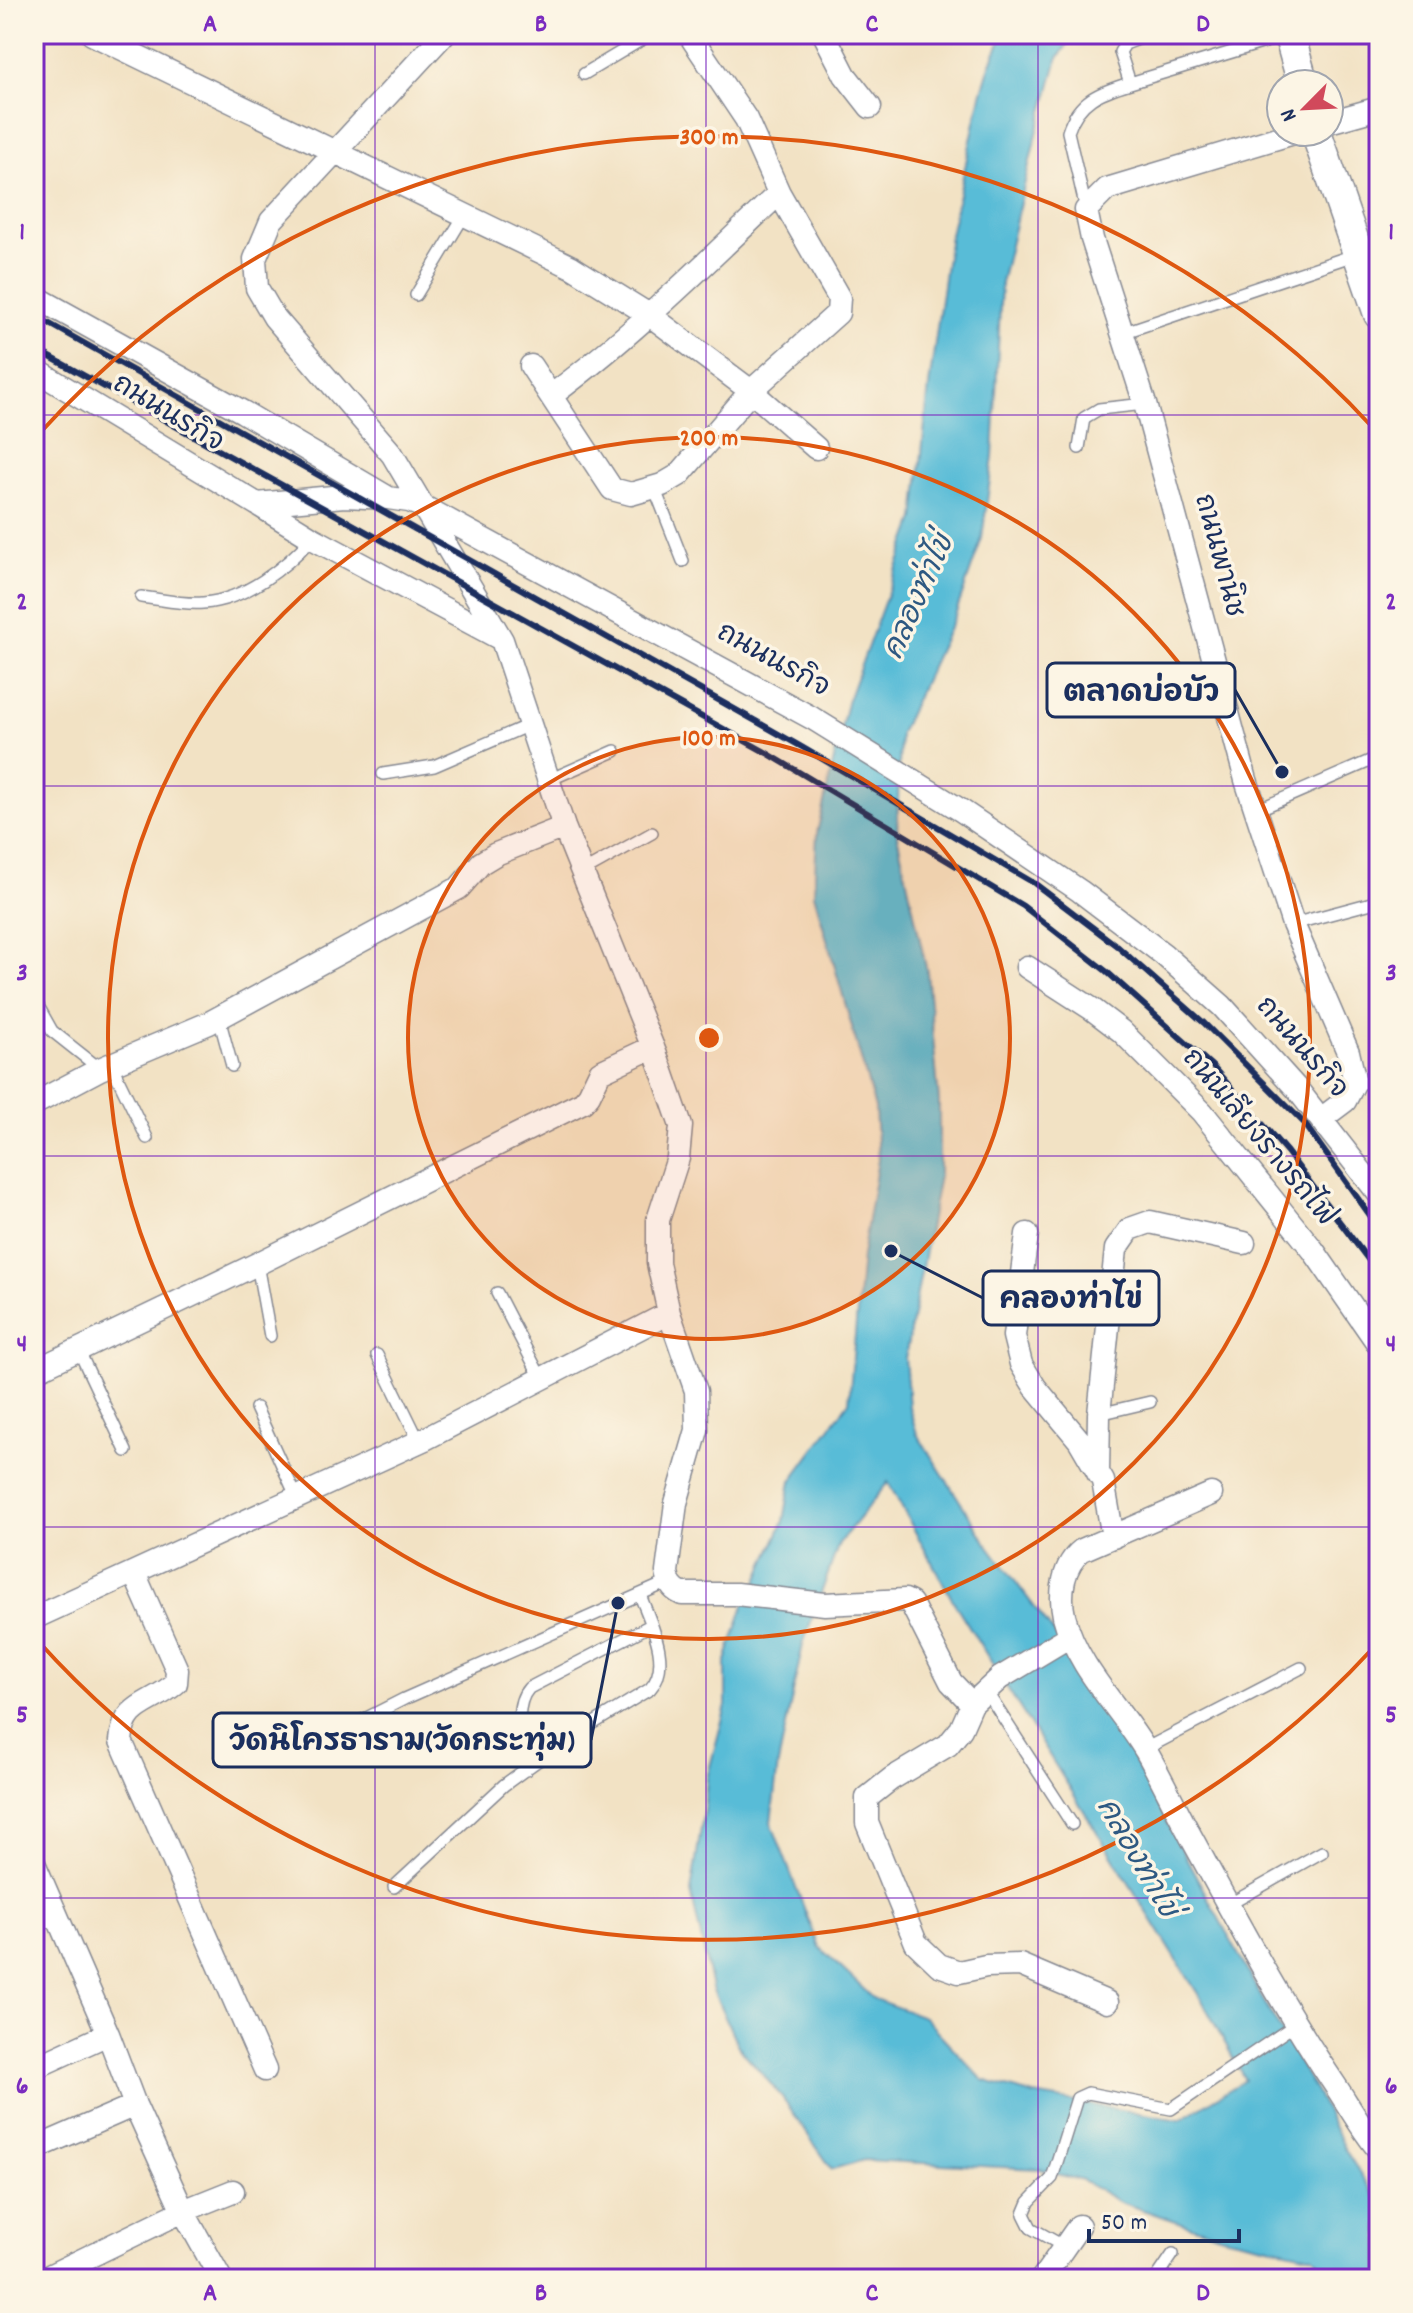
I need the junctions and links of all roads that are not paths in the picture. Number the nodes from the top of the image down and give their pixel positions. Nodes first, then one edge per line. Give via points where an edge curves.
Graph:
1 (92, 34) edge
2 (444, 34) edge
3 (651, 34) edge
4 (689, 34) edge
5 (824, 34) edge
6 (1151, 34) edge
7 (1289, 34) edge
8 (1299, 68) edge
9 (584, 74) dead end
10 (1130, 83) junction
11 (870, 107) dead end
12 (1379, 108) edge
13 (1345, 118) edge
14 (1265, 142) edge
15 (1322, 148) edge
16 (332, 152) junction
17 (779, 193) junction
18 (1086, 210) junction
19 (465, 214) junction
20 (1358, 254) junction
21 (416, 295) dead end
22 (34, 296) edge
23 (1379, 314) edge
24 (651, 316) junction
25 (1122, 333) junction
26 (531, 366) dead end
27 (36, 374) edge
28 (751, 391) junction
29 (552, 395) junction
30 (1145, 404) junction
31 (816, 448) dead end
32 (1079, 448) dead end
33 (654, 487) junction
34 (388, 498) junction
35 (257, 504) junction
36 (424, 507) junction
37 (312, 538) junction
38 (683, 561) dead end
39 (141, 597) dead end
40 (502, 640) junction
41 (529, 725) junction
42 (615, 751) dead end
43 (1379, 757) edge
44 (383, 774) dead end
45 (549, 780) junction
46 (1257, 810) junction
47 (564, 827) junction
48 (652, 833) dead end
49 (584, 871) junction
50 (1379, 901) edge
51 (1293, 924) junction
52 (1027, 967) dead end
53 (34, 999) edge
54 (219, 1018) junction
55 (653, 1047) junction
56 (232, 1066) dead end
57 (106, 1068) junction
58 (1355, 1082) junction
59 (1379, 1084) edge
60 (34, 1104) edge
61 (1321, 1119) junction
62 (147, 1138) dead end
63 (1379, 1194) edge
64 (1027, 1234) dead end
65 (1244, 1243) dead end
66 (257, 1264) junction
67 (497, 1293) dead end
68 (669, 1313) junction
69 (270, 1336) dead end
70 (1379, 1345) edge
71 (78, 1349) junction
72 (377, 1355) dead end
73 (34, 1371) edge
74 (541, 1378) junction
75 (1150, 1402) dead end
76 (256, 1408) dead end
77 (1099, 1414) junction
78 (419, 1441) junction
79 (126, 1451) dead end
80 (1098, 1473) junction
81 (1211, 1494) dead end
82 (297, 1498) junction
83 (1113, 1537) junction
84 (134, 1573) junction
85 (668, 1582) junction
86 (640, 1595) junction
87 (34, 1618) edge
88 (651, 1625) junction
89 (1070, 1636) junction
90 (1301, 1668) dead end
91 (986, 1691) junction
92 (1145, 1749) junction
93 (280, 1762) dead end
94 (526, 1770) junction
95 (1072, 1824) dead end
96 (1322, 1852) dead end
97 (34, 1863) edge
98 (394, 1887) dead end
99 (1228, 1905) junction
100 (44, 1917) edge
101 (1107, 2002) dead end
102 (1290, 2029) junction
103 (108, 2034) junction
104 (34, 2068) edge
105 (265, 2070) dead end
106 (135, 2105) junction
107 (34, 2149) edge
108 (1379, 2150) edge
109 (233, 2191) dead end
110 (183, 2211) junction
111 (1079, 2226) dead end
112 (1065, 2247) junction
113 (1173, 2254) dead end
114 (77, 2272) edge
115 (43, 2279) edge
116 (221, 2279) edge
117 (1042, 2279) edge
118 (1156, 2279) edge

1 - 16 street
2 - 16 street
3 - 9 lane
4 - 17 street via 746,119
5 - 11 street via 845,75
6 - 10 lane via 1125,44 1120,52
7 - 8 main road
7 - 10 lane
10 - 18 lane via 1095,95 1070,124
12 - 13 street
14 - 18 street via 1107,189
15 - 20 main road
16 - 19 street
16 - 36 street via 271,221 255,259 257,288 274,317 392,454
17 - 24 street
17 - 28 street via 839,298 838,313
18 - 25 street, ถนนพานิช
19 - 21 lane
19 - 24 street via 572,267
20 - 23 main road
20 - 25 lane
22 - 34 street
24 - 28 street
24 - 29 street
25 - 30 street, ถนนพานิช
26 - 29 street
27 - 35 street, ถนนนรกิจ
28 - 31 street
28 - 33 street via 679,475
29 - 33 street via 612,489 631,494
30 - 32 lane via 1099,409 1084,418
30 - 46 street, ถนนพานิช
33 - 38 lane
34 - 35 street, ถนนนรกิจ via 344,496
34 - 36 street, ถนนนรกิจ
35 - 37 street
36 - 40 street
36 - 61 street, ถนนนรกิจ via 812,718 1080,891 1222,1006
37 - 39 lane via 292,561 242,592 203,603
37 - 40 street
40 - 41 street
41 - 44 lane via 434,766
41 - 45 street
42 - 45 lane
43 - 46 lane
45 - 47 street
46 - 51 street, ถนนพานิช
47 - 49 street
47 - 54 street via 496,854 459,888
48 - 49 lane
49 - 55 street
50 - 51 lane
51 - 58 street, ถนนพานิช via 1348,1052
52 - 70 street, ถนนเลียงรางรถไฟ via 1121,1031 1202,1112 1313,1250
53 - 57 lane via 52,1031
54 - 56 lane
54 - 57 street
55 - 66 street via 600,1072 583,1102
55 - 68 street via 681,1126 678,1158 658,1220 658,1263
57 - 60 street
57 - 62 lane
58 - 59 lane
58 - 61 street via 1345,1101
61 - 63 street, ถนนนรกิจ
64 - 80 street via 1014,1336 1021,1364
65 - 77 street via 1150,1222 1130,1229 1116,1249
66 - 69 lane
66 - 71 street
67 - 74 lane
68 - 74 street
68 - 85 street via 696,1391 697,1430 676,1503
71 - 73 street
71 - 79 lane
72 - 78 lane
74 - 78 street
75 - 77 lane
76 - 82 lane
77 - 80 street
78 - 82 street
80 - 83 street
81 - 83 street
82 - 84 street
83 - 89 street via 1071,1559 1062,1591
84 - 87 street
84 - 105 street via 177,1670 176,1683 128,1714 121,1741
85 - 86 lane
85 - 91 street via 682,1594 825,1604 905,1600 951,1682
86 - 88 lane
86 - 93 lane via 404,1699
88 - 94 lane via 661,1668 657,1682
88 - 94 lane via 522,1696
89 - 91 street
89 - 92 street
90 - 92 lane
91 - 95 lane
91 - 101 street via 948,1745 867,1798 867,1823 916,1943 939,1965 959,1972 1020,1965
92 - 99 street
94 - 98 lane
96 - 99 lane
97 - 100 street
99 - 102 street
100 - 103 street
102 - 108 street
102 - 112 lane via 1181,2105 1165,2109 1088,2093 1080,2096 1052,2178 1024,2214 1031,2228
103 - 104 street
103 - 106 street
106 - 107 street
106 - 110 street
109 - 110 street
110 - 114 street
110 - 116 street
111 - 112 street
112 - 117 street
113 - 118 lane
114 - 115 street

